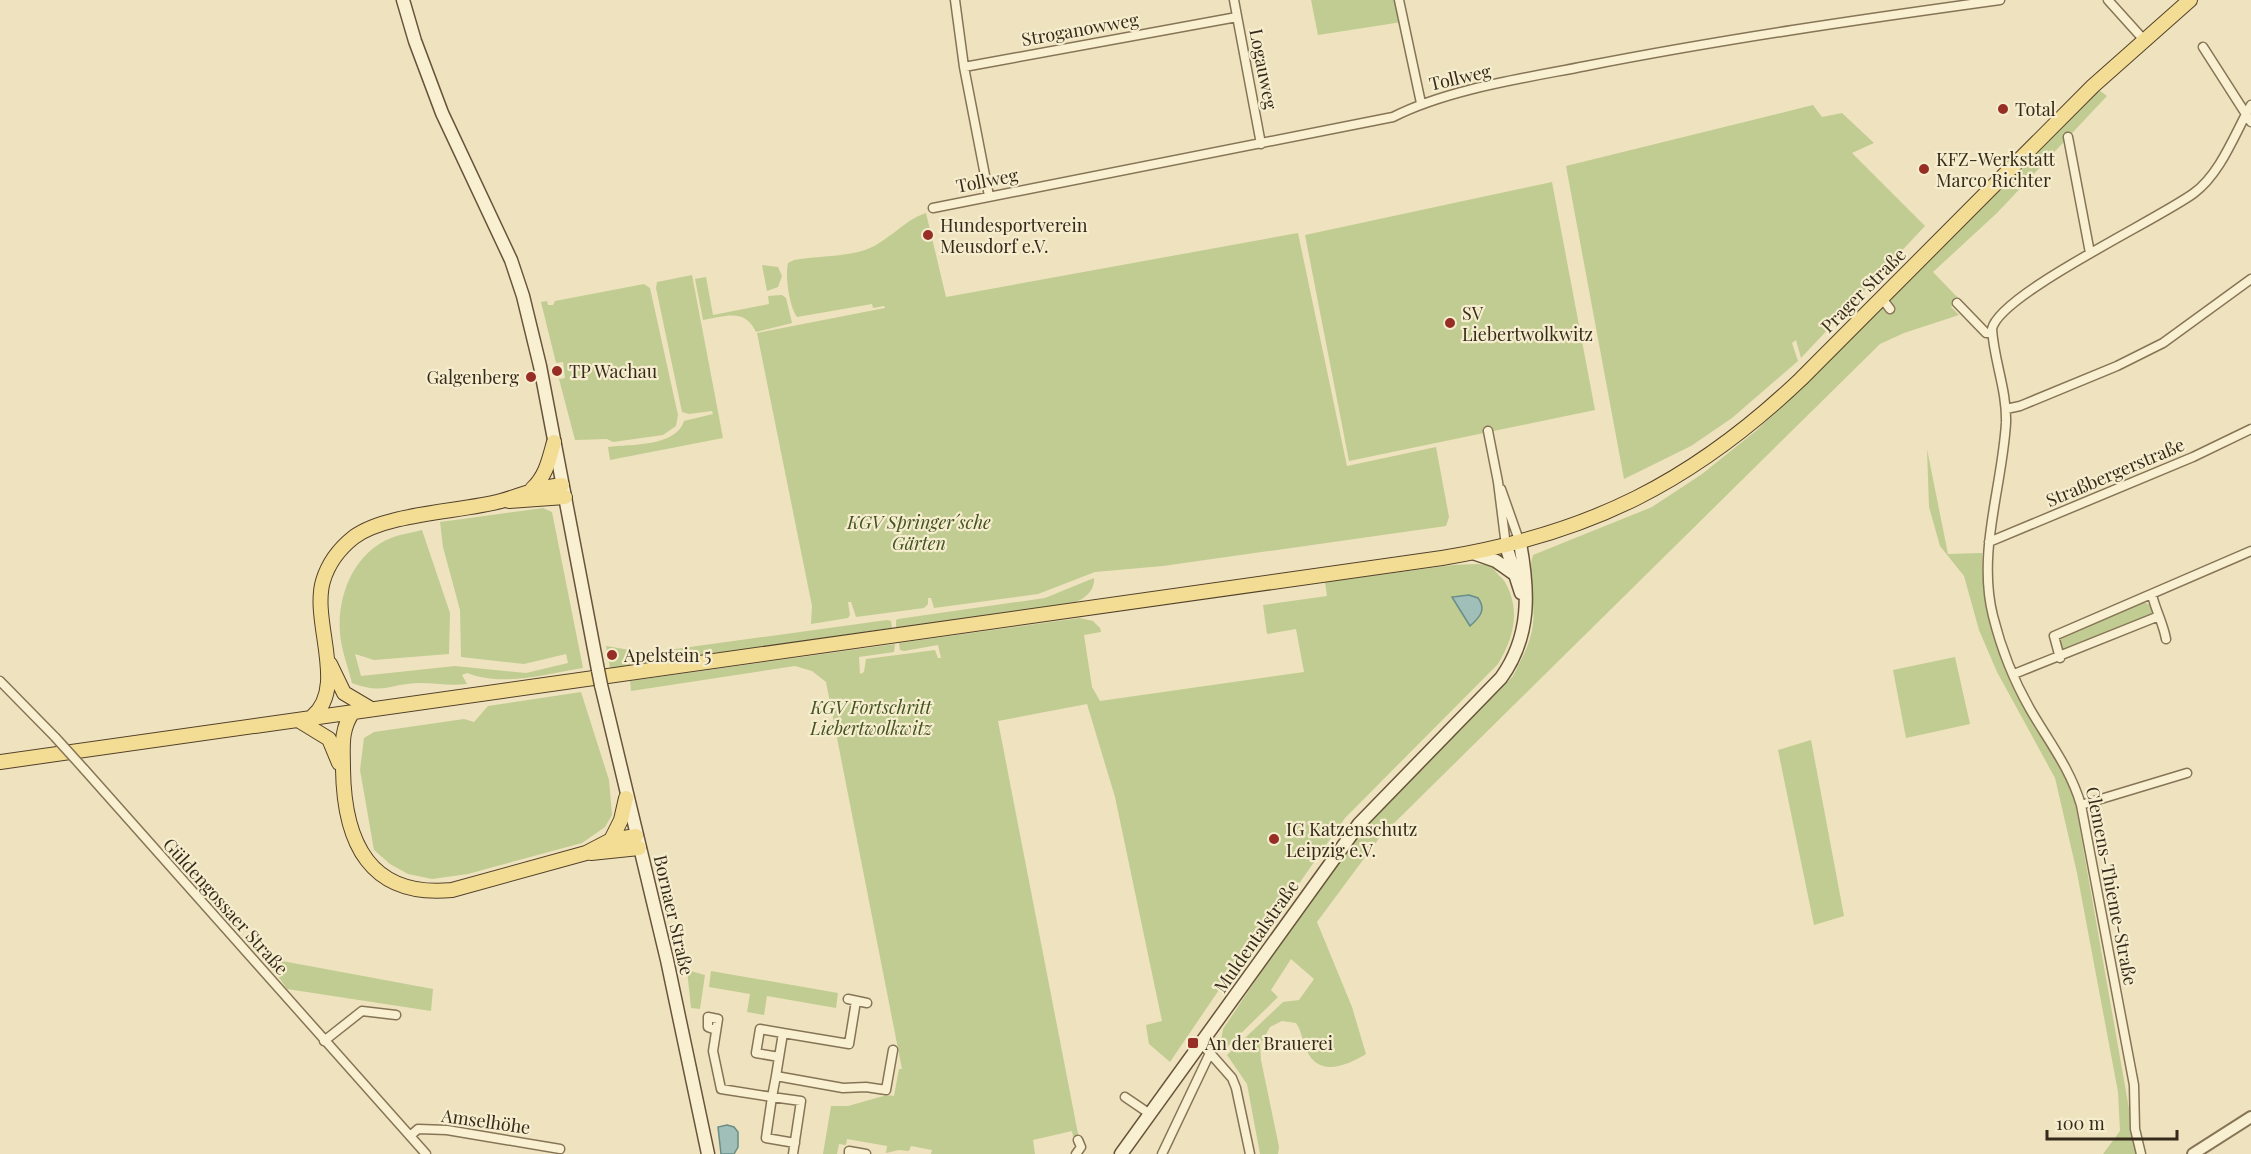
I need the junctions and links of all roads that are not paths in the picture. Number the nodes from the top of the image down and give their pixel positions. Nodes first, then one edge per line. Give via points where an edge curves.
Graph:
1 (403, 0) edge
2 (955, 0) edge
3 (1234, 0) edge
4 (1399, 0) edge
5 (2000, 0) edge
6 (2108, 0) edge
7 (2190, 0) edge
8 (1237, 17) junction
9 (2144, 40) junction
10 (2204, 47) dead end
11 (964, 67) junction
12 (1421, 103) junction
13 (2251, 105) edge
14 (2248, 118) edge
15 (2068, 137) dead end
16 (1261, 144) junction
17 (989, 196) junction
18 (933, 208) dead end
19 (2090, 253) junction
20 (2251, 279) edge
21 (1881, 297) junction
22 (1957, 303) dead end
23 (1890, 309) dead end
24 (1992, 333) junction
25 (2006, 409) junction
26 (2251, 429) edge
27 (1488, 431) dead end
28 (554, 442) junction
29 (1498, 482) junction
30 (532, 489) junction
31 (564, 491) junction
32 (501, 501) junction
33 (1989, 542) junction
34 (1513, 544) junction
35 (2251, 551) edge
36 (1473, 553) junction
37 (1514, 573) junction
38 (2152, 595) junction
39 (1525, 603) junction
40 (2159, 616) junction
41 (2166, 639) dead end
42 (327, 656) junction
43 (2060, 658) junction
44 (2014, 674) junction
45 (0, 681) edge
46 (371, 709) junction
47 (353, 712) junction
48 (312, 717) junction
49 (297, 720) junction
50 (0, 762) edge
51 (2187, 773) dead end
52 (344, 776) junction
53 (626, 798) junction
54 (2081, 805) junction
55 (611, 840) junction
56 (638, 842) junction
57 (586, 853) junction
58 (867, 1003) dead end
59 (396, 1015) dead end
60 (716, 1030) dead end
61 (783, 1033) junction
62 (324, 1041) junction
63 (1206, 1048) junction
64 (893, 1050) dead end
65 (779, 1057) junction
66 (776, 1076) junction
67 (772, 1097) junction
68 (1125, 1097) dead end
69 (1150, 1114) junction
70 (2251, 1117) edge
71 (410, 1136) junction
72 (795, 1143) junction
73 (560, 1149) dead end
74 (2197, 1152) edge
75 (426, 1154) edge
76 (708, 1154) edge
77 (793, 1154) edge
78 (849, 1154) edge
79 (866, 1154) edge
80 (1121, 1154) edge
81 (1162, 1154) edge
82 (1251, 1154) edge
83 (2141, 1154) edge

1 - 28 main road, Bornaer Straße via 442,113 511,260 540,366
2 - 11 street
3 - 8 street, Logauweg
4 - 12 street
5 - 12 street, Tollweg via 1679,47
6 - 9 street
7 - 9 main road, Prager Straße
8 - 11 street, Stroganowweg
8 - 16 street, Logauweg
9 - 21 main road, Prager Straße
10 - 14 street
11 - 17 street
12 - 16 street, Tollweg via 1394,117
13 - 14 street
14 - 19 street via 2196,192
15 - 19 street
16 - 17 street, Tollweg
17 - 18 street, Tollweg
19 - 24 street via 2017,301 1993,323
20 - 25 street via 2182,331 2143,354
21 - 23 street
21 - 34 main road, Prager Straße via 1776,402 1714,453 1643,496 1577,525
22 - 24 street via 1986,333
24 - 25 street, Clemens-Thieme-Straße
25 - 33 street, Clemens-Thieme-Straße
26 - 33 street, Straßbergerstraße
27 - 29 street, Muldentalstraße
28 - 30 main road via 547,469
28 - 31 main road, Bornaer Straße
29 - 34 street, Muldentalstraße
29 - 34 street, Muldentalstraße
30 - 31 main road
30 - 32 main road
31 - 32 main road
31 - 53 main road, Bornaer Straße, bridge
32 - 42 main road via 378,526 355,536 334,556 323,582 320,608
33 - 44 street, Clemens-Thieme-Straße via 1987,586
34 - 36 main road, Prager Straße
34 - 37 main road, Muldentalstraße
34 - 39 main road, Muldentalstraße
35 - 38 street
36 - 37 main road
36 - 46 main road, Prager Straße
37 - 39 main road, Muldentalstraße
38 - 40 street
38 - 43 street via 2054,636
39 - 63 main road, Muldentalstraße via 1522,639 1512,663 1359,824
40 - 41 street
40 - 43 street
42 - 46 main road via 344,693
42 - 48 main road via 326,698
43 - 44 street
44 - 54 street, Clemens-Thieme-Straße via 2029,709 2066,764
45 - 62 street, Güldengossaer Straße, bridge via 56,737
46 - 47 main road, Prager Straße
47 - 48 main road, Prager Straße
47 - 52 main road via 343,732
48 - 49 main road, Prager Straße
49 - 50 main road, Prager Straße
49 - 52 main road via 329,739
51 - 54 street
52 - 57 main road via 350,821 362,854 388,881 406,888 452,890
53 - 55 main road
53 - 56 main road, Bornaer Straße
54 - 83 street, Clemens-Thieme-Straße via 2134,1085 2135,1129
55 - 56 main road
55 - 57 main road
56 - 57 main road
56 - 76 main road, Bornaer Straße
58 - 61 street via 852,1000 849,1044
59 - 62 street via 362,1011
60 - 67 street via 713,1051 721,1089
61 - 65 street
61 - 65 street via 760,1029 757,1046 756,1053
62 - 71 street, Güldengossaer Straße
63 - 69 main road, Muldentalstraße
63 - 81 street
63 - 82 street via 1232,1078
64 - 66 street via 886,1090 843,1088
65 - 66 street
66 - 67 street
67 - 72 street via 766,1138
67 - 72 street via 801,1101
68 - 69 street
69 - 80 main road, Muldentalstraße
70 - 74 street
71 - 73 street, Amselhöhe via 418,1130 447,1130
71 - 75 street, Güldengossaer Straße
72 - 77 street
78 - 79 street

